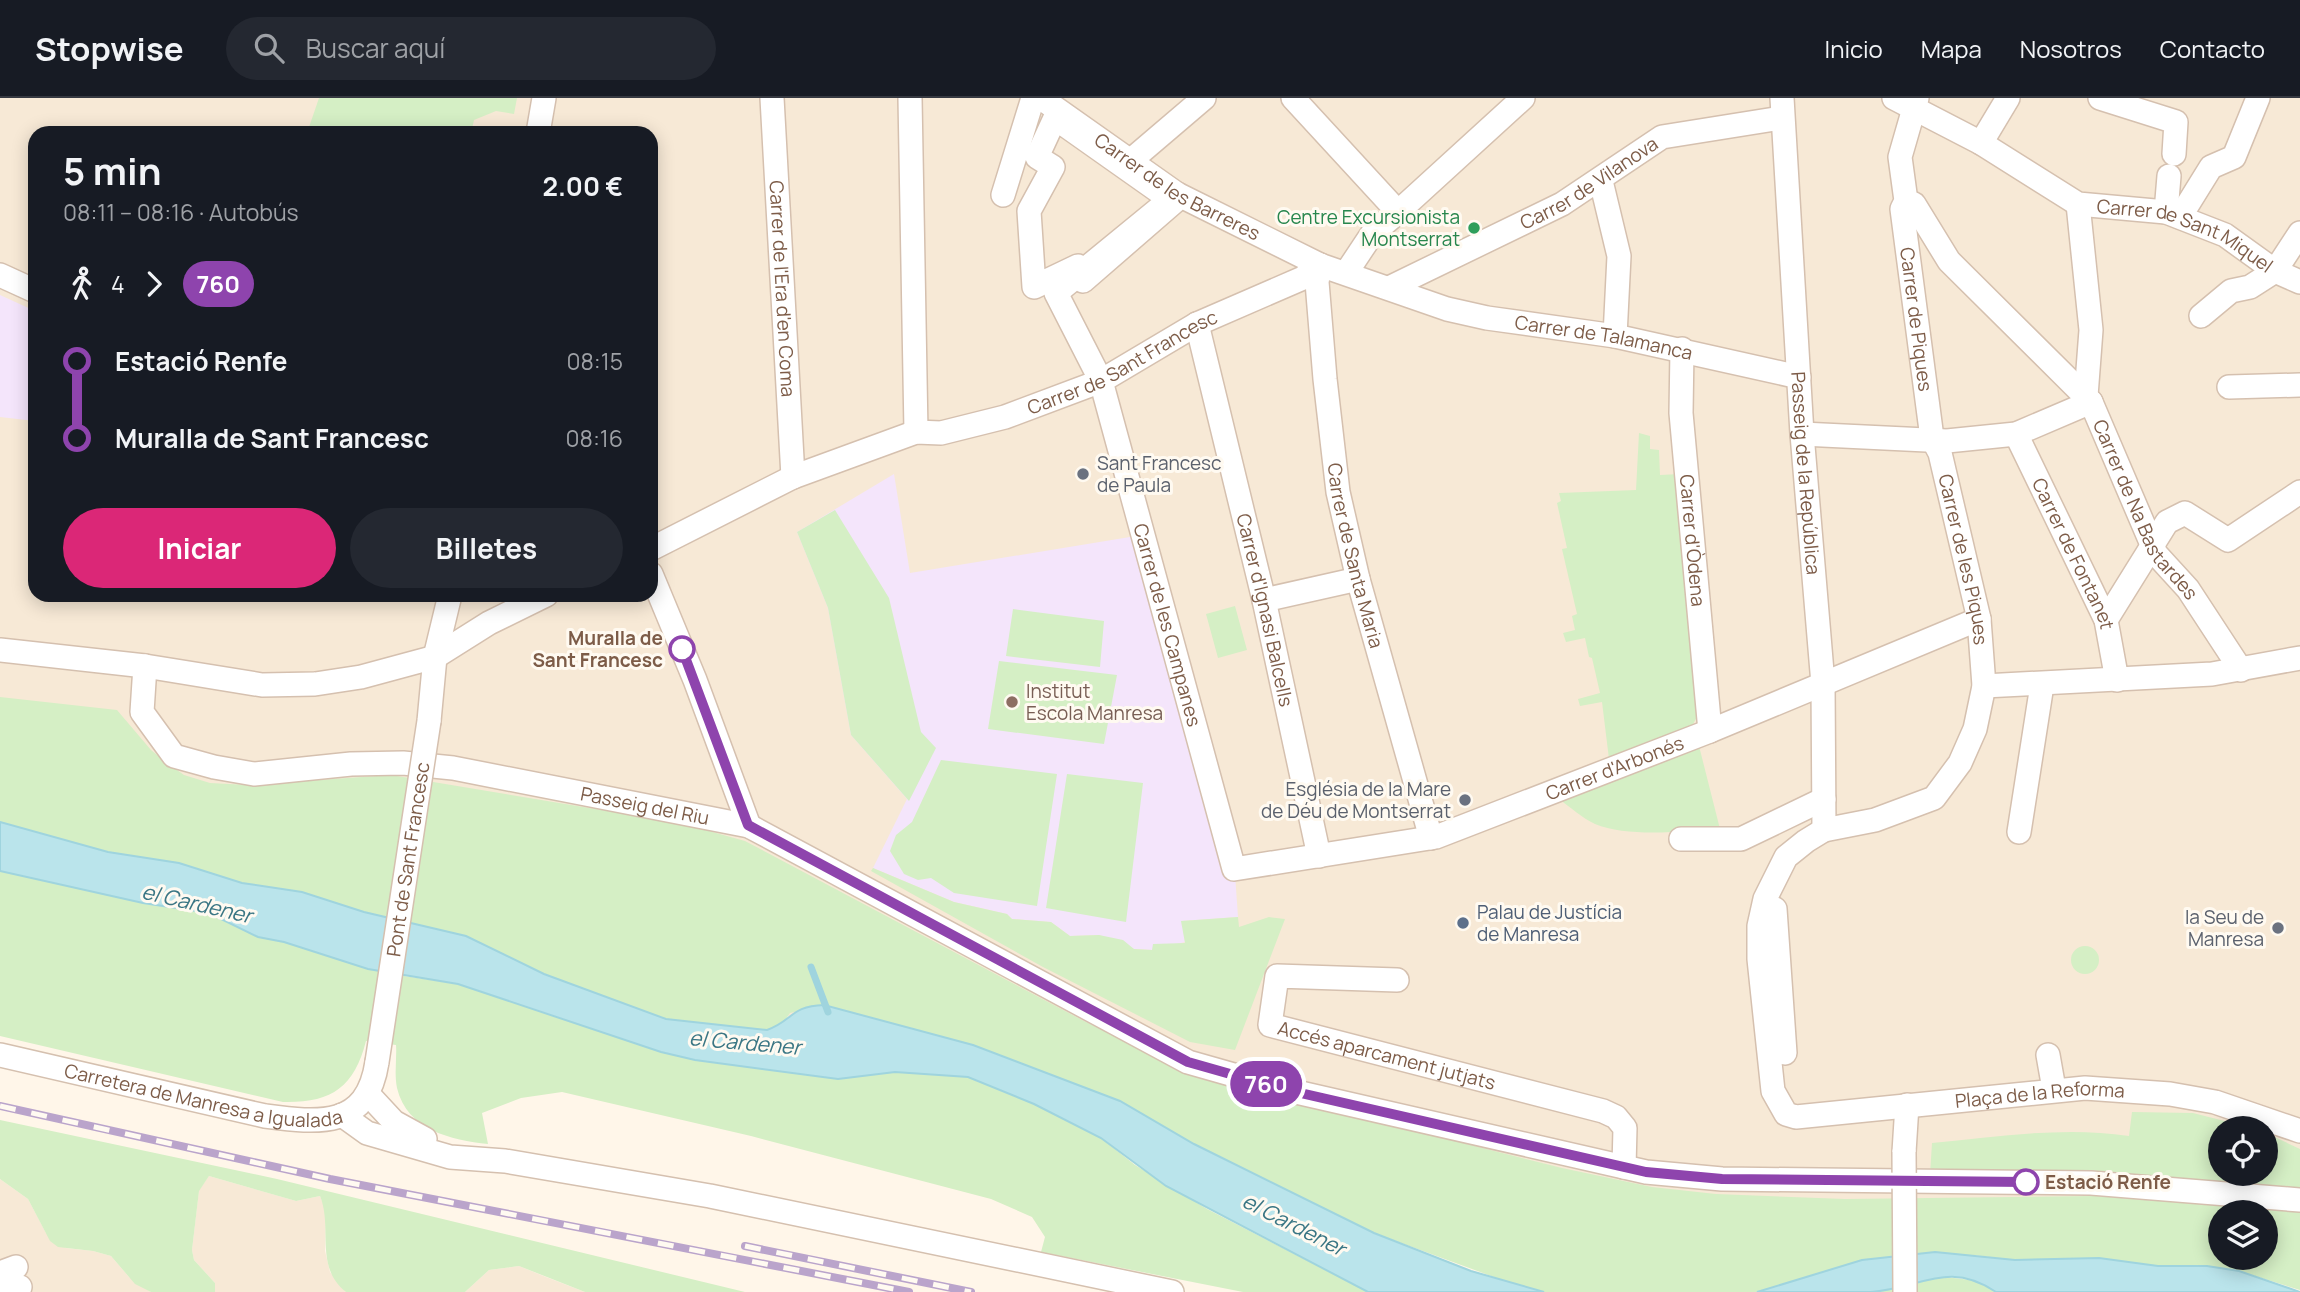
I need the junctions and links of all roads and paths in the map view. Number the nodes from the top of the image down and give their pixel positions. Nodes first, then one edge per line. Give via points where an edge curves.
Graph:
1 (544, 98) edge
2 (772, 98) edge
3 (909, 98) edge
4 (1033, 98) edge
5 (1041, 98) edge
6 (1204, 98) edge
7 (1293, 98) edge
8 (1523, 98) edge
9 (2008, 98) edge
10 (2100, 98) edge
11 (2258, 98) edge
12 (1912, 104) edge
13 (1782, 108) edge
14 (539, 126) edge
15 (1981, 143) junction
16 (1129, 162) junction
17 (1601, 181) junction
18 (1003, 195) dead end
19 (1173, 197) junction
20 (1906, 201) junction
21 (2078, 204) junction
22 (1398, 212) junction
23 (2173, 215) junction
24 (2300, 233) edge
25 (1320, 265) junction
26 (2275, 271) junction
27 (1346, 272) junction
28 (1081, 274) junction
29 (0, 275) edge
30 (2300, 282) edge
31 (1401, 287) junction
32 (28, 288) edge
33 (2201, 316) dead end
34 (1197, 324) junction
35 (1615, 336) junction
36 (1682, 349) junction
37 (1799, 377) junction
38 (1101, 381) junction
39 (2300, 385) edge
40 (2229, 387) dead end
41 (2088, 399) junction
42 (916, 432) junction
43 (1802, 434) junction
44 (2016, 434) junction
45 (1932, 438) junction
46 (793, 477) junction
47 (2300, 492) edge
48 (2151, 544) junction
49 (658, 545) edge
50 (1358, 579) junction
51 (658, 591) edge
52 (1264, 600) junction
53 (448, 602) edge
54 (532, 602) edge
55 (1979, 619) junction
56 (2105, 620) junction
57 (0, 650) edge
58 (435, 657) junction
59 (2300, 658) edge
60 (145, 666) junction
61 (2241, 670) junction
62 (2117, 680) junction
63 (1823, 684) junction
64 (2042, 685) junction
65 (1984, 686) junction
66 (1710, 731) junction
67 (1824, 799) junction
68 (748, 825) junction
69 (1824, 830) junction
70 (2019, 832) dead end
71 (1431, 838) junction
72 (1681, 839) dead end
73 (1319, 856) junction
74 (1234, 869) joint
75 (1397, 981) dead end
76 (0, 1055) edge
77 (2048, 1055) dead end
78 (377, 1062) joint
79 (2054, 1089) junction
80 (368, 1094) junction
81 (1907, 1105) junction
82 (342, 1115) junction
83 (2300, 1131) edge
84 (505, 1161) junction
85 (1624, 1167) junction
86 (2300, 1200) edge
87 (1172, 1292) edge
88 (1905, 1292) edge

1 - 14 street
2 - 46 street, Carrer de l'Era d'en Coma
3 - 42 street
4 - 18 street
5 - 16 street, Carrer de les Barreres
6 - 16 street
7 - 22 street
8 - 22 street
9 - 15 street
10 - 23 street via 2176,122 2171,165
11 - 23 street via 2234,158 2211,167
12 - 15 street, Carrer de Sant Miquel
12 - 20 street, Carrer de Piques via 1900,157
13 - 17 street, Carrer de Vilanova via 1662,138
13 - 37 street, Passeig de la República
15 - 21 street, Carrer de Sant Miquel
16 - 19 street, Carrer de les Barreres
17 - 31 street, Carrer de Vilanova
17 - 35 street via 1619,256
19 - 25 street, Carrer de les Barreres
19 - 28 street
19 - 28 street via 1055,118 1037,156 1052,167 1029,211 1034,287 1078,266
20 - 41 street, Carrer de Na Bastardes via 1914,204 1949,261
20 - 45 street, Carrer de Piques via 1902,209
21 - 23 street, Carrer de Sant Miquel
21 - 41 street via 2091,330
22 - 27 street via 1372,234
23 - 26 street, Carrer de Sant Miquel via 2225,235
24 - 26 street
25 - 27 street, Carrer de les Barreres
25 - 34 street, Carrer de Sant Francesc via 1303,278
25 - 50 street, Carrer de Santa Maria via 1317,282 1338,492
26 - 30 street, Carrer de Sant Miquel
26 - 33 street via 2250,287 2231,291
27 - 31 street, Carrer de Talamanca
28 - 38 street, Carrer de les Campanes via 1056,293
29 - 32 street
31 - 35 street, Carrer de Talamanca via 1487,318
34 - 38 street, Carrer de Sant Francesc
34 - 52 street, Carrer d'Ignasi Balcells
35 - 36 street, Carrer de Talamanca
36 - 37 street, Carrer de Talamanca
36 - 66 street, Carrer d'Òdena via 1681,413
37 - 43 street, Passeig de la República
38 - 42 street, Carrer de Sant Francesc via 1005,417 941,433
38 - 74 street, Carrer de les Campanes
39 - 40 street
41 - 44 street
41 - 48 street, Carrer de Na Bastardes
42 - 46 street
43 - 45 street
43 - 63 street, Passeig de la República
44 - 45 street via 1947,441
44 - 56 street, Carrer de Fontanet
45 - 55 street, Carrer de les Piques via 1940,453
46 - 49 street
47 - 48 street via 2228,540 2185,513 2167,522
48 - 56 street
48 - 61 street, Carrer de Na Bastardes via 2188,589
50 - 52 street
50 - 71 street, Carrer de Santa Maria
51 - 68 street
52 - 73 street, Carrer d'Ignasi Balcells
53 - 58 street, Pont de Sant Francesc
54 - 58 street
55 - 63 street, Carrer d'Arbonés
55 - 65 street, Carrer de les Piques
56 - 62 street, Carrer de Fontanet
57 - 60 street
58 - 60 street via 315,684 262,685
58 - 78 street, Pont de Sant Francesc, bridge
59 - 61 street
60 - 68 street, Passeig del Riu via 142,712 156,736 174,756 214,767 254,774 351,764 441,767
61 - 62 street
62 - 64 street
63 - 66 street, Carrer d'Arbonés
63 - 67 street, Passeig de la República
64 - 65 street
64 - 70 street
65 - 69 street, Plaça de la Reforma via 1975,729 1960,763 1934,798 1875,820
66 - 71 street, Carrer d'Arbonés
67 - 69 street, Passeig de la República
67 - 72 street via 1741,839
68 - 85 street, Passeig del Riu via 1188,1062 1283,1089
69 - 81 street, Plaça de la Reforma via 1793,849 1761,910 1758,945 1773,1091 1790,1117
71 - 73 street, Carrer d'Arbonés
73 - 74 street, Carrer d'Arbonés
75 - 85 street, Accés aparcament jutjats via 1277,975 1270,1025 1603,1111 1625,1128
76 - 82 street, Carretera de Manresa a Igualada via 265,1116 308,1122
77 - 79 street
78 - 80 street, Carretera de Manresa a Igualada
79 - 81 street, Plaça de la Reforma
79 - 83 street, Plaça de la Reforma via 2171,1094 2250,1112
80 - 82 street, Carretera de Manresa a Igualada
80 - 84 street via 394,1122 420,1138
81 - 88 street, bridge
82 - 84 street via 367,1133 450,1157
84 - 87 street via 710,1196
85 - 86 street, Passeig del Riu via 1722,1179 2091,1183

